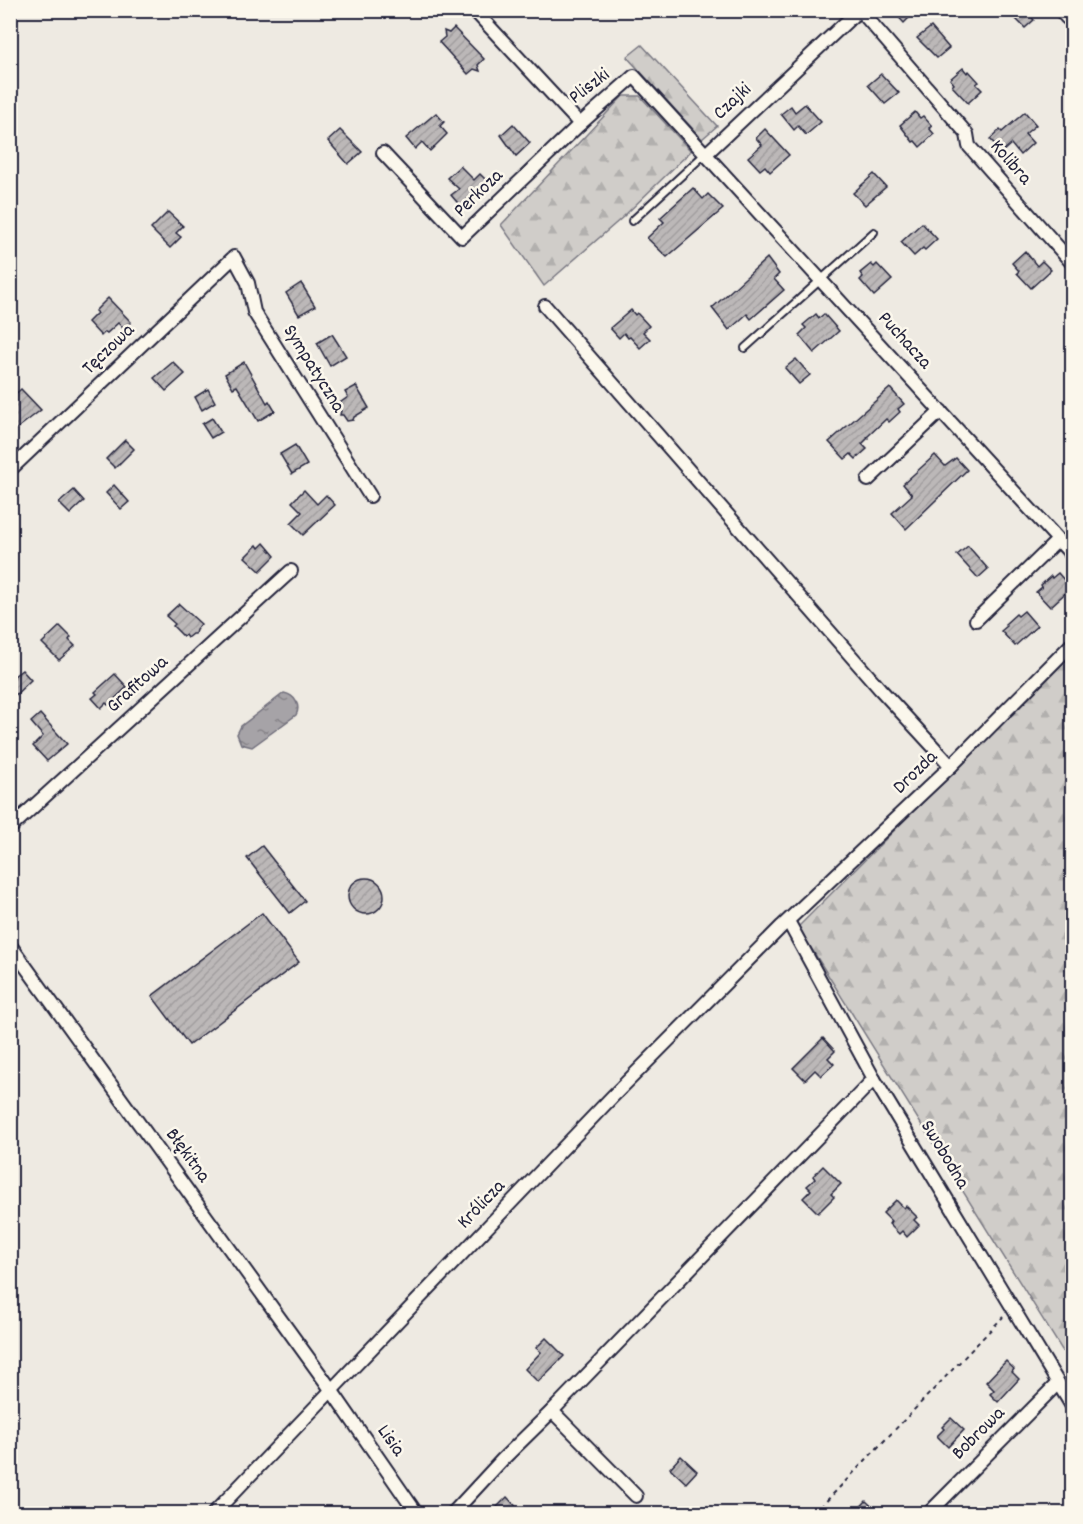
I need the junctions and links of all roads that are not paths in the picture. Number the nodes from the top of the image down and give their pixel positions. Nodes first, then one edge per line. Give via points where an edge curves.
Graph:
1 (474, 10) edge
2 (860, 10) edge
3 (580, 124) junction
4 (383, 153) dead end
5 (707, 153) junction
6 (632, 220) dead end
7 (874, 232) dead end
8 (234, 257) joint
9 (1072, 264) edge
10 (822, 280) junction
11 (545, 306) dead end
12 (745, 348) dead end
13 (941, 411) junction
14 (10, 471) edge
15 (868, 480) dead end
16 (370, 496) dead end
17 (1059, 540) junction
18 (1072, 555) edge
19 (291, 572) dead end
20 (976, 621) dead end
21 (1072, 644) edge
22 (951, 766) junction
23 (10, 828) edge
24 (785, 923) junction
25 (10, 945) edge
26 (874, 1079) junction
27 (1058, 1383) junction
28 (331, 1390) junction
29 (1072, 1406) edge
30 (552, 1412) junction
31 (636, 1496) dead end
32 (217, 1512) edge
33 (417, 1514) edge
34 (452, 1514) edge
35 (928, 1514) edge

1 - 3 street, Pliszki
2 - 5 street, Czajki
2 - 9 street, Kolibra via 967,134 969,146
3 - 4 street, Perkoza via 462,237
3 - 5 street, Pliszki via 634,76
5 - 6 lane, Czajki
5 - 10 street, Puchacza
7 - 10 lane
8 - 14 street, Tęczowa
8 - 16 street, Sympatyczna via 248,283 254,312
10 - 12 lane
10 - 13 street, Puchacza
11 - 22 street
13 - 15 street
13 - 17 street, Puchacza
17 - 18 street, Puchacza
17 - 20 street
19 - 23 street, Grafitowa
21 - 22 street, Drozda
22 - 24 street, Drozda
24 - 26 street, Swobodna
24 - 28 street, Królicza
25 - 28 street, Błękitna
26 - 27 street, Swobodna
26 - 30 street
27 - 29 street, Swobodna
27 - 35 street, Bobrowa
28 - 32 street, Królicza
28 - 33 street, Lisia
30 - 31 street
30 - 34 street

